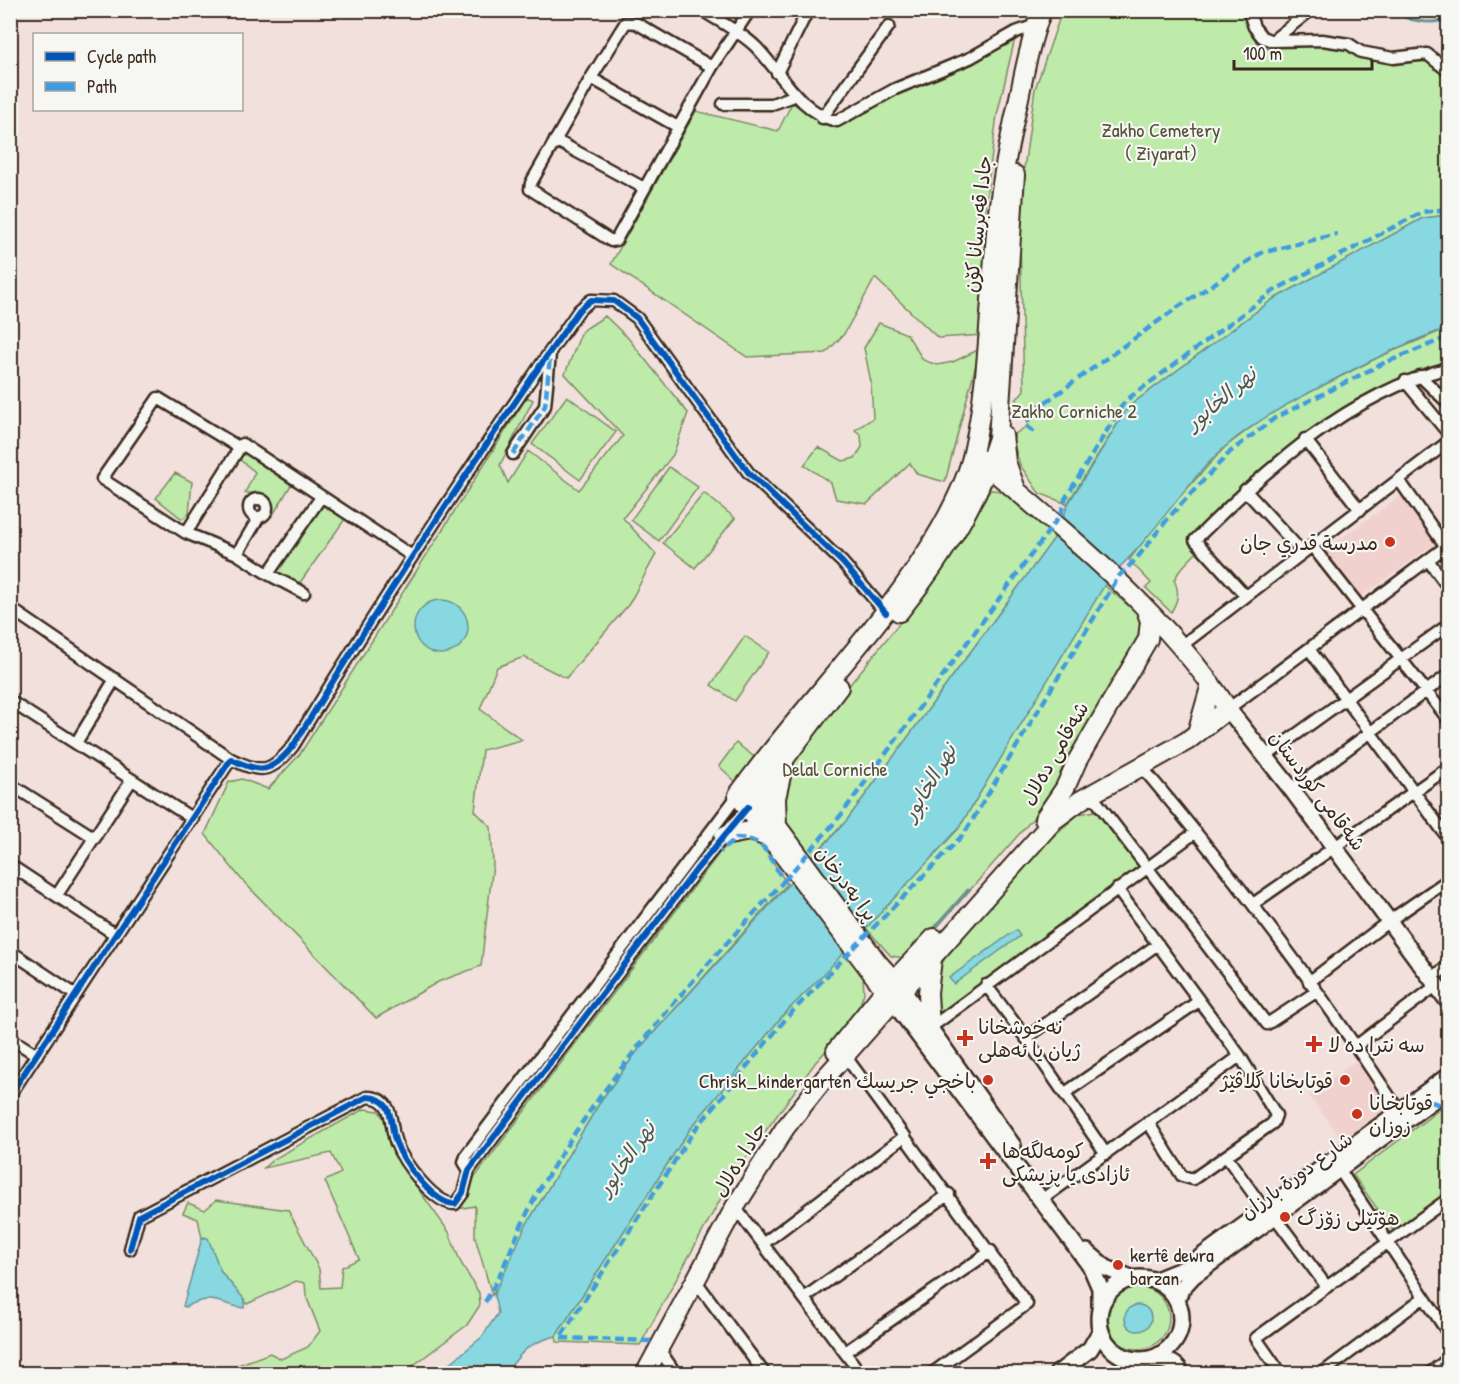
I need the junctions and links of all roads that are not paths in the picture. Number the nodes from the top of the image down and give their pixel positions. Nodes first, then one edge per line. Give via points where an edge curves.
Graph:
1 (702, 10) edge
2 (750, 10) edge
3 (808, 10) edge
4 (1053, 10) edge
5 (1248, 10) edge
6 (1311, 10) edge
7 (1039, 18) edge
8 (889, 26) dead end
9 (736, 32) junction
10 (1272, 41) junction
11 (712, 67) junction
12 (1449, 71) edge
13 (777, 73) junction
14 (591, 78) junction
15 (796, 95) junction
16 (723, 104) dead end
17 (822, 118) junction
18 (678, 127) junction
19 (555, 140) junction
20 (644, 188) junction
21 (551, 351) junction
22 (1449, 368) edge
23 (1420, 375) junction
24 (1405, 381) junction
25 (1449, 403) edge
26 (1000, 411) junction
27 (1449, 433) edge
28 (1305, 439) junction
29 (1449, 442) edge
30 (240, 448) junction
31 (973, 450) junction
32 (513, 454) dead end
33 (989, 467) junction
34 (1400, 480) junction
35 (1245, 490) junction
36 (1021, 494) junction
37 (321, 497) junction
38 (1360, 510) junction
39 (259, 517) dead end
40 (186, 533) junction
41 (1447, 546) edge
42 (1307, 549) junction
43 (237, 554) junction
44 (412, 556) junction
45 (1428, 560) junction
46 (268, 574) junction
47 (1449, 587) edge
48 (304, 593) dead end
49 (1245, 595) junction
50 (1143, 607) junction
51 (10, 608) edge
52 (1362, 609) junction
53 (886, 613) junction
54 (1449, 625) edge
55 (1179, 644) junction
56 (1309, 649) junction
57 (1142, 650) junction
58 (1402, 659) junction
59 (1449, 675) edge
60 (116, 679) junction
61 (1211, 684) junction
62 (1426, 690) junction
63 (1347, 699) junction
64 (10, 700) edge
65 (1228, 710) junction
66 (1449, 719) edge
67 (1372, 731) junction
68 (1197, 733) junction
69 (76, 743) junction
70 (788, 753) junction
71 (1265, 757) junction
72 (231, 759) junction
73 (1077, 760) junction
74 (1141, 766) junction
75 (1449, 768) edge
76 (131, 781) junction
77 (10, 784) edge
78 (1292, 790) junction
79 (1415, 790) junction
80 (1096, 792) junction
81 (747, 795) junction
82 (193, 819) junction
83 (1196, 832) junction
84 (775, 835) junction
85 (724, 836) junction
86 (95, 838) junction
87 (1449, 838) edge
88 (1334, 848) junction
89 (687, 861) junction
90 (10, 865) edge
91 (1148, 867) junction
92 (696, 870) junction
93 (1449, 880) edge
94 (1117, 889) junction
95 (57, 895) junction
96 (1253, 904) junction
97 (1389, 921) junction
98 (116, 935) junction
99 (1158, 944) junction
100 (10, 951) edge
101 (926, 956) junction
102 (873, 966) junction
103 (1449, 966) edge
104 (1434, 982) junction
105 (986, 985) junction
106 (1313, 987) junction
107 (895, 991) junction
108 (76, 995) junction
109 (1198, 1001) junction
110 (1449, 1001) edge
111 (861, 1021) junction
112 (930, 1028) junction
113 (10, 1038) edge
114 (1026, 1038) junction
115 (1356, 1046) junction
116 (37, 1055) junction
117 (1240, 1056) junction
118 (846, 1057) junction
119 (1449, 1076) edge
120 (1449, 1089) edge
121 (1065, 1094) junction
122 (10, 1095) edge
123 (1399, 1112) junction
124 (1148, 1122) junction
125 (905, 1136) junction
126 (1106, 1154) junction
127 (1226, 1156) junction
128 (1339, 1169) junction
129 (469, 1170) junction
130 (949, 1194) junction
131 (1048, 1195) junction
132 (1449, 1199) edge
133 (735, 1207) junction
134 (1269, 1213) junction
135 (764, 1243) junction
136 (1389, 1243) junction
137 (129, 1249) dead end
138 (991, 1251) junction
139 (1131, 1278) junction
140 (695, 1280) junction
141 (1156, 1280) junction
142 (1327, 1287) junction
143 (804, 1298) junction
144 (1423, 1298) junction
145 (1177, 1301) junction
146 (1100, 1306) junction
147 (1100, 1332) junction
148 (1449, 1333) edge
149 (1175, 1341) junction
150 (658, 1349) junction
151 (844, 1352) junction
152 (1115, 1353) junction
153 (1449, 1359) edge
154 (1143, 1361) junction
155 (634, 1374) edge
156 (645, 1374) edge
157 (676, 1374) edge
158 (765, 1374) edge
159 (861, 1374) edge
160 (931, 1374) edge
161 (1057, 1374) edge
162 (1072, 1374) edge
163 (1183, 1374) edge
164 (1281, 1374) edge
165 (1321, 1374) edge
166 (1429, 1374) edge

1 - 9 street
2 - 9 street
3 - 13 street
4 - 26 main road, جادا قەبرسانا کۆن via 1029,91 1017,160
5 - 10 street via 1254,27
6 - 10 street
7 - 17 street via 970,58 895,89 848,117 837,121
7 - 31 main road, جادا قەبرسانا کۆن via 1007,152 995,243 989,338
8 - 17 street
9 - 11 street
9 - 13 street via 756,47
10 - 12 street via 1322,40 1393,58 1427,54
11 - 14 street via 636,23 626,22
11 - 18 street
13 - 15 street
14 - 18 street
14 - 19 street
15 - 16 street via 771,104
15 - 17 street
18 - 20 street
19 - 20 street
19 - 20 street via 531,189 611,241 616,240
21 - 32 street via 545,406
21 - 44 street
21 - 53 street via 579,310 591,300 607,299 624,306 637,318 748,472 842,562
22 - 23 street
23 - 24 street
23 - 25 street
24 - 27 street
24 - 28 street
26 - 33 main road, جادا قەبرسانا کۆن via 998,438
26 - 36 main road via 1006,462
28 - 35 street
28 - 38 street
29 - 34 street
30 - 37 street via 242,444
30 - 40 street
30 - 40 street via 158,399 102,479
31 - 33 main road, شەقامی کوردستان
31 - 53 main road, جادا قەبرسانا کۆن via 957,499
33 - 36 main road, شەقامی کوردستان
33 - 70 main road, جادا قەبرسانا کۆن via 921,585
34 - 38 street
34 - 41 street
35 - 42 street
35 - 49 street via 1194,540
36 - 50 main road, شەقامی کوردستان
37 - 44 street
37 - 46 street
38 - 42 street
39 - 43 street
40 - 43 street
41 - 45 street
42 - 49 street
42 - 52 street
43 - 46 street
44 - 72 street via 281,760 267,769 254,770
45 - 47 street
45 - 52 street
46 - 48 street
49 - 55 street
50 - 55 main road, شەقامی کوردستان
50 - 57 main road, شەقامی دەلال via 1150,629
51 - 60 street
52 - 56 street
52 - 58 street
53 - 81 main road, جادا قەبرسانا کۆن via 783,736
54 - 58 street
55 - 57 main road
55 - 61 main road, شەقامی کوردستان
56 - 63 street
56 - 65 street
57 - 73 main road, شەقامی دەلال
58 - 62 street
58 - 63 street
59 - 62 street
60 - 69 street
60 - 72 street
61 - 65 main road, شەقامی کوردستان
61 - 68 main road
62 - 66 street
62 - 67 street
63 - 67 street
63 - 71 street
64 - 69 street
65 - 68 main road, شەقامی دەلال
65 - 71 main road, شەقامی کوردستان
67 - 78 street
67 - 79 street
68 - 74 main road, شەقامی دەلال
69 - 76 street
70 - 81 main road, جادا قەبرسانا کۆن
70 - 84 main road via 780,772
71 - 78 main road, شەقامی کوردستان
72 - 82 street
73 - 80 main road via 1081,776
73 - 101 main road, شەقامی دەلال via 1049,813
74 - 80 main road, شەقامی دەلال
74 - 83 street
75 - 79 street
76 - 82 street
76 - 86 street
77 - 86 street
78 - 88 main road, شەقامی کوردستان
79 - 87 street
79 - 88 street
80 - 91 street
80 - 101 main road, شەقامی دەلال via 1054,820
81 - 84 main road, پرا بەدرخان
81 - 85 street
81 - 89 street
82 - 98 street
83 - 91 street
83 - 96 street
84 - 85 main road via 750,831
84 - 102 main road, پرا بەدرخان
85 - 92 street
86 - 95 street
88 - 96 street
88 - 97 main road, شەقامی کوردستان
89 - 92 street
89 - 129 street via 467,1154 464,1162
90 - 95 street
91 - 94 street
91 - 106 street via 1268,1024
92 - 129 street
93 - 97 street
94 - 99 street
94 - 105 street
95 - 98 street
96 - 106 street
97 - 104 main road, شەقامی کوردستان
97 - 106 street
98 - 108 street
99 - 109 street
99 - 114 street
100 - 108 street
101 - 102 main road
101 - 107 main road
101 - 112 main road
102 - 107 main road, پرا بەدرخان
102 - 111 main road
103 - 104 street
104 - 110 main road, شەقامی کوردستان
104 - 115 street
105 - 112 street
105 - 114 street
106 - 115 street
107 - 111 main road
107 - 112 main road
107 - 118 main road, جادا دەلال
107 - 146 main road via 1090,1267 1100,1287
108 - 116 street
109 - 117 street
109 - 121 street
111 - 155 main road, جادا دەلال via 755,1151
112 - 131 main road
113 - 116 street
114 - 121 street
115 - 123 street
116 - 122 street
117 - 124 street
117 - 127 street via 1276,1114 1273,1123
118 - 125 street
118 - 133 main road, جادا دەلال via 784,1128
119 - 123 main road, شارع دورة بارزان
120 - 128 main road, شارع دورة بارزان via 1438,1104
121 - 126 street
123 - 134 main road, شارع دورة بارزان
124 - 126 street
124 - 127 street via 1178,1171 1188,1179
125 - 130 street
125 - 135 street
126 - 131 street
127 - 134 street
128 - 134 main road, شارع دورة بارزان
128 - 136 street
129 - 137 street via 464,1193 455,1204 438,1200 401,1153 386,1106 381,1100 367,1097 139,1216
130 - 138 street
130 - 143 street
131 - 139 main road via 1088,1252 1106,1268
132 - 136 street
133 - 135 street
133 - 140 main road, جادا دەلال
134 - 141 main road via 1186,1268
134 - 142 street
134 - 145 main road, شارع دورة بارزان via 1188,1280
135 - 143 street
136 - 142 street
136 - 144 street
138 - 151 street
138 - 160 street via 1027,1304
139 - 141 main road
139 - 146 main road via 1113,1287
140 - 150 main road, جادا دەلال
140 - 158 street
141 - 145 main road
142 - 164 street via 1256,1338
143 - 151 street
144 - 148 street
144 - 165 street
145 - 149 main road via 1181,1321
146 - 147 main road
147 - 152 main road
147 - 161 main road via 1090,1349
149 - 154 main road via 1162,1355
149 - 163 main road via 1184,1365
150 - 156 main road, جادا دەلال
150 - 157 street
151 - 159 street
152 - 154 main road
152 - 162 main road via 1098,1356
153 - 166 street
154 - 163 main road via 1168,1361

